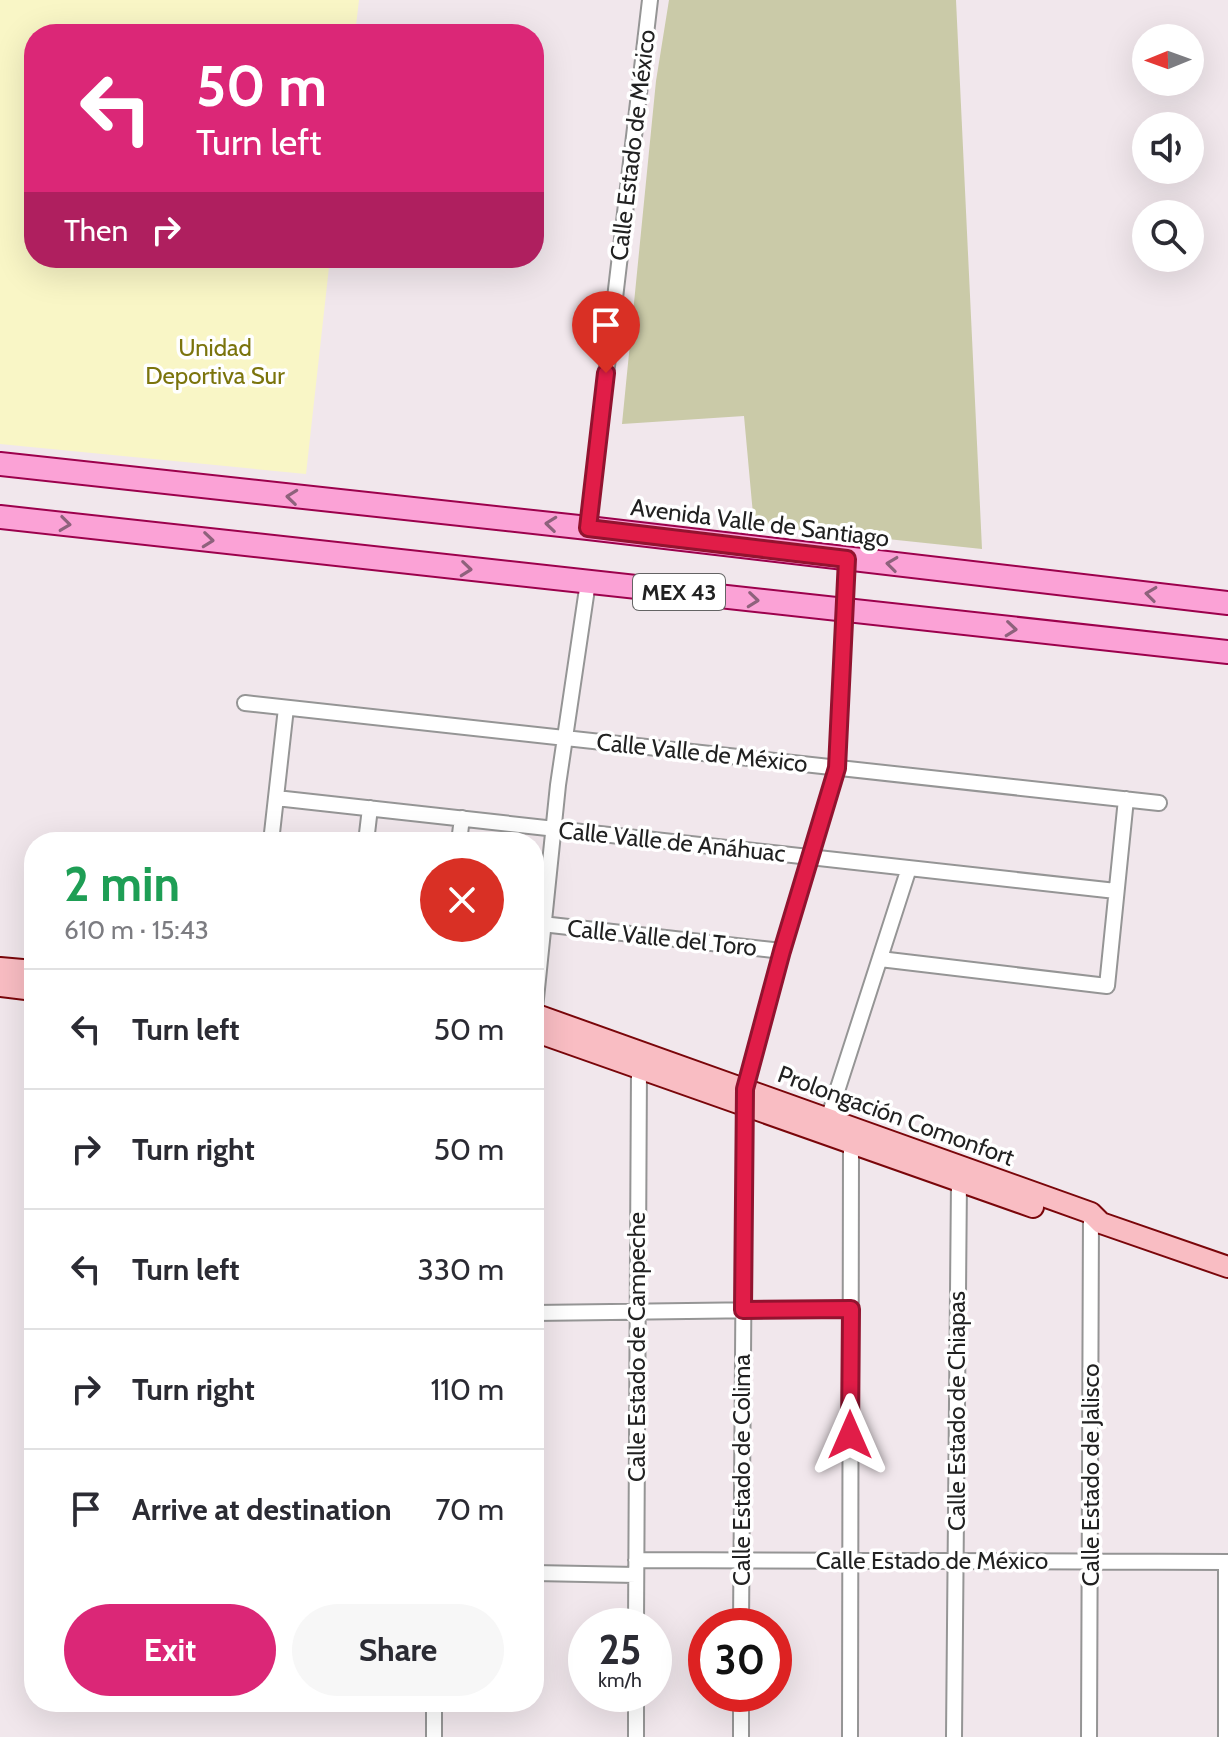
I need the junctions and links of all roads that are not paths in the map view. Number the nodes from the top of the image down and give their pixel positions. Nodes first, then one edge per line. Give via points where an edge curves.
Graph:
1 (650, 0) edge
2 (0, 464) edge
3 (0, 517) edge
4 (588, 528) junction
5 (847, 559) junction
6 (588, 582) junction
7 (1228, 603) edge
8 (845, 610) junction
9 (1228, 652) edge
10 (245, 703) dead end
11 (286, 708) junction
12 (564, 738) junction
13 (837, 768) junction
14 (276, 798) junction
15 (1126, 799) junction
16 (1159, 803) dead end
17 (370, 808) junction
18 (462, 818) junction
19 (553, 828) junction
20 (272, 832) edge
21 (367, 832) edge
22 (460, 832) edge
23 (810, 857) junction
24 (909, 868) junction
25 (1116, 891) junction
26 (544, 907) edge
27 (544, 924) edge
28 (782, 951) junction
29 (880, 959) junction
30 (0, 968) edge
31 (24, 970) edge
32 (0, 986) edge
33 (24, 989) edge
34 (544, 1020) edge
35 (544, 1035) edge
36 (639, 1068) junction
37 (745, 1097) junction
38 (828, 1119) junction
39 (851, 1143) junction
40 (959, 1181) junction
41 (1094, 1221) junction
42 (1228, 1267) edge
43 (851, 1309) junction
44 (743, 1310) junction
45 (636, 1312) junction
46 (544, 1313) edge
47 (742, 1560) junction
48 (850, 1560) junction
49 (956, 1561) junction
50 (1091, 1561) junction
51 (1227, 1562) edge
52 (636, 1567) junction
53 (544, 1572) edge
54 (636, 1608) edge
55 (741, 1608) edge
56 (434, 1712) edge
57 (636, 1712) edge
58 (741, 1712) edge
59 (434, 1737) edge
60 (636, 1737) edge
61 (741, 1737) edge
62 (850, 1737) edge
63 (954, 1737) edge
64 (1089, 1737) edge
65 (1226, 1737) edge

1 - 4 street, Calle Estado de México
4 -> 2 main road, Avenida Valle de Santiago / MEX 43
3 -> 6 main road, MEX 43
4 - 5 main road, Avenida Valle de Santiago / MEX 43
7 -> 5 main road, Avenida Valle de Santiago / MEX 43
5 - 8 street, Calle Estado de Colima
6 -> 8 main road, MEX 43
6 - 12 street
8 -> 9 main road, MEX 43
8 - 13 street, Calle Estado de Colima
10 - 11 street, Calle Valle de México
11 - 12 street, Calle Valle de México
11 - 14 street
12 - 13 street, Calle Valle de México
12 - 19 street
13 - 15 street, Calle Valle de México
13 - 23 street, Calle Estado de Colima
14 - 17 street, Calle Valle de Anáhuac
14 - 20 street
15 - 16 street, Calle Valle de México
15 - 25 street
17 - 18 street, Calle Valle de Anáhuac
17 - 21 street
18 - 19 street, Calle Valle de Anáhuac
18 - 22 street
19 - 23 street, Calle Valle de Anáhuac
19 - 26 street
23 - 24 street, Calle Valle de Anáhuac
23 - 28 street, Calle Estado de Colima
24 - 25 street, Calle Valle de Anáhuac
24 - 29 street
25 - 29 street via 1107,986
27 - 28 street, Calle Valle del Toro
28 - 37 street, Calle Estado de Colima
29 - 38 street
30 - 31 street
32 - 33 street
34 - 37 street, Prolongación Comonfort
35 - 36 street, Prolongación Comonfort
36 - 37 street, Prolongación Comonfort
36 - 45 street, Calle Estado de Campeche
37 - 38 street, Prolongación Comonfort
37 - 39 street, Prolongación Comonfort
37 - 44 street, Calle Estado de Colima
38 - 41 street, Prolongación Comonfort
39 - 40 street, Prolongación Comonfort
39 - 43 street
40 - 41 street, Prolongación Comonfort
40 - 49 street, Calle Estado de Chiapas
41 - 42 street, Prolongación Comonfort
41 - 50 street, Calle Estado de Jalisco
43 - 44 street
43 - 48 street
44 - 45 street
44 - 47 street, Calle Estado de Colima
45 - 46 street
45 - 52 street, Calle Estado de Campeche
47 - 48 street, Calle Estado de México
47 - 52 street, Calle Estado de México
47 - 55 street, Calle Estado de Colima
48 - 49 street, Calle Estado de México
48 - 62 street
49 - 50 street, Calle Estado de México
49 - 63 street, Calle Estado de Chiapas
50 - 51 street, Calle Estado de México
50 - 64 street, Calle Estado de Jalisco
51 - 65 street
52 - 53 street, Calle Estado de México
52 - 54 street, Calle Estado de Campeche
56 - 59 street
57 - 60 street
58 - 61 street

